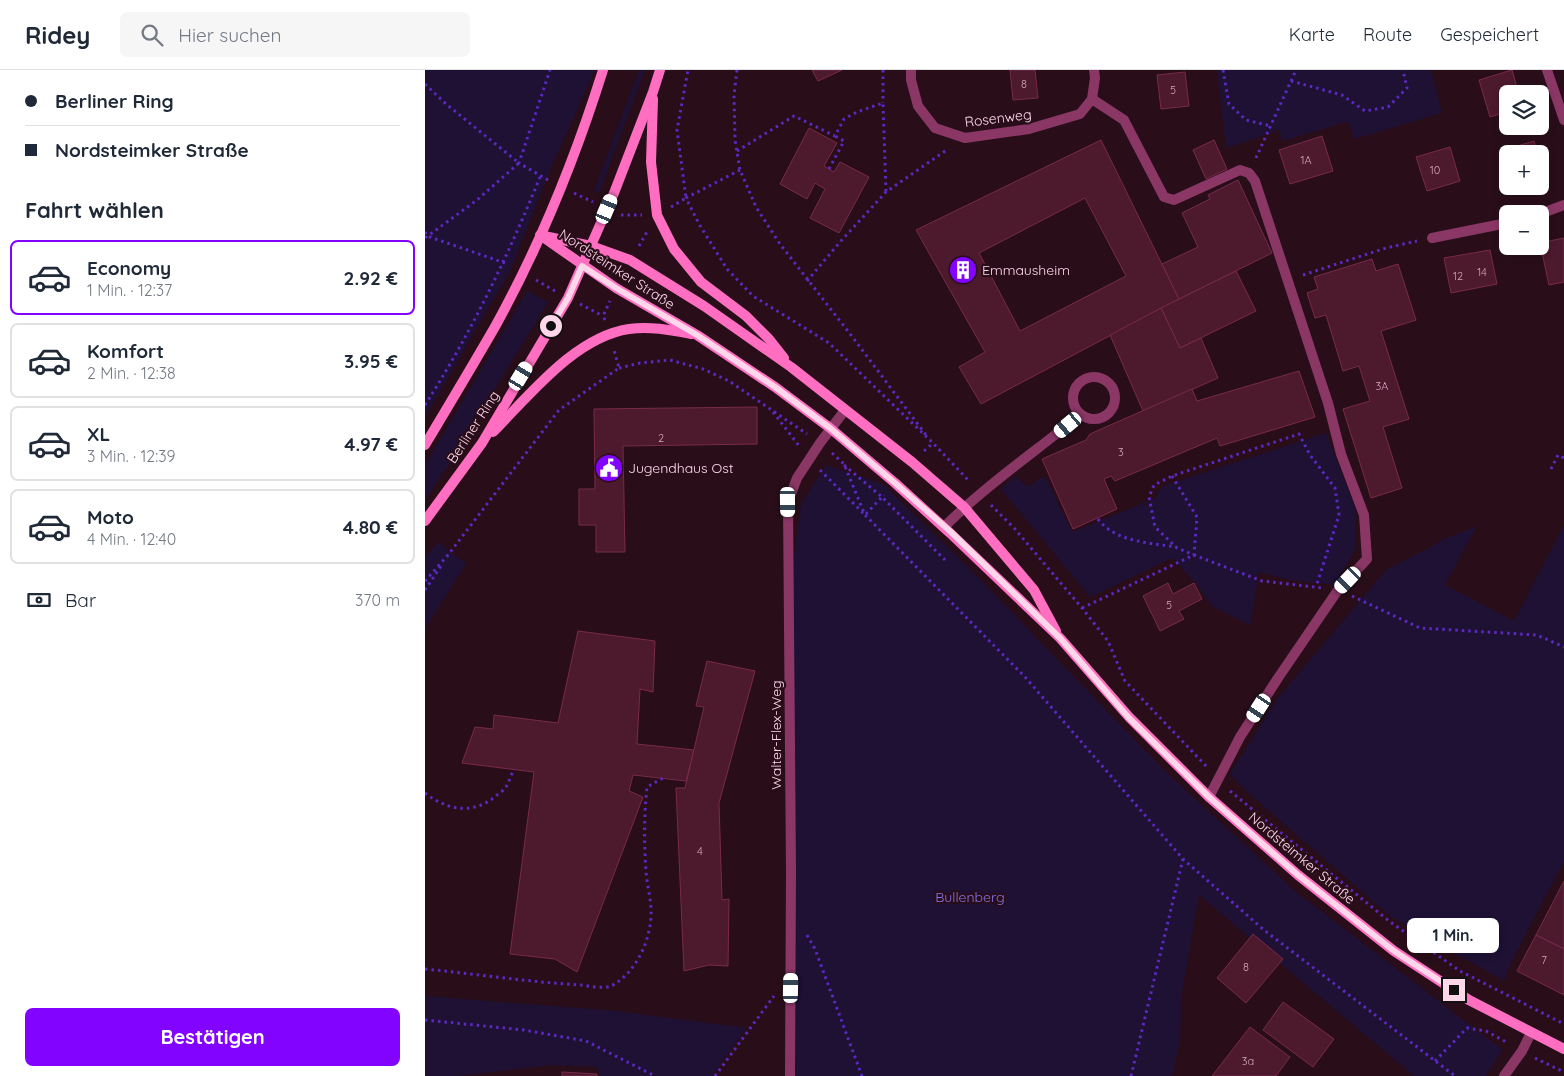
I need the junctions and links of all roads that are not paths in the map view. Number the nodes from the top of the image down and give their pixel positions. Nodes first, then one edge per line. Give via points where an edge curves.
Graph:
1 (603, 70) edge
2 (659, 70) edge
3 (911, 70) edge
4 (1094, 70) edge
5 (1547, 70) edge
6 (653, 92) junction
7 (1092, 99) junction
8 (1564, 120) edge
9 (1564, 205) edge
10 (1549, 211) edge
11 (1499, 225) edge
12 (540, 235) junction
13 (1432, 238) road end
14 (591, 246) junction
15 (582, 266) junction
16 (697, 335) junction
17 (791, 367) junction
18 (845, 410) junction
19 (1081, 415) junction
20 (830, 428) junction
21 (482, 443) junction
22 (425, 446) edge
23 (964, 507) junction
24 (425, 521) edge
25 (944, 527) junction
26 (1060, 638) junction
27 (1209, 797) junction
28 (1531, 1034) junction
29 (1564, 1049) edge
30 (790, 1076) edge
31 (1504, 1076) edge

1 - 12 street via 590,112
2 - 6 street, Berliner Ring
3 - 7 street, Rosenweg via 918,106 935,128 965,138 1029,129 1071,117 1080,114
4 - 7 street
5 - 8 street
6 - 14 street, Berliner Ring
6 - 17 street via 651,162 657,215 674,249 701,282 769,338
7 - 27 street via 1124,120 1164,197 1174,200 1240,170 1249,173 1255,181 1363,515 1367,559 1338,590 1278,678 1240,737
9 - 10 street
11 - 13 street
12 - 14 street, Nordsteimker Straße
12 - 15 street, Nordsteimker Straße
12 - 22 street via 497,324
14 - 15 street, Berliner Ring
14 - 17 street, Nordsteimker Straße via 630,260 704,306
15 - 16 street, Nordsteimker Straße
15 - 21 street, Berliner Ring via 568,298
16 - 20 street, Nordsteimker Straße
16 - 21 street via 656,328 629,329 587,344 549,376
17 - 18 street, Nordsteimker Straße
18 - 20 street, Walter-Flex-Weg
18 - 23 street, Nordsteimker Straße
19 - 19 street via 1093,420 1106,416 1115,406 1115,392 1108,381 1095,376 1082,380 1074,390 1073,404
19 - 23 street
20 - 25 street, Nordsteimker Straße
20 - 30 street, Walter-Flex-Weg via 797,478 788,502
21 - 24 street, Berliner Ring
23 - 25 street
23 - 26 street, Nordsteimker Straße via 1034,590
25 - 26 street, Nordsteimker Straße
26 - 27 street, Nordsteimker Straße via 1129,718
27 - 28 street, Nordsteimker Straße via 1298,875 1394,951 1469,1000
28 - 29 street, Nordsteimker Straße
28 - 31 street

